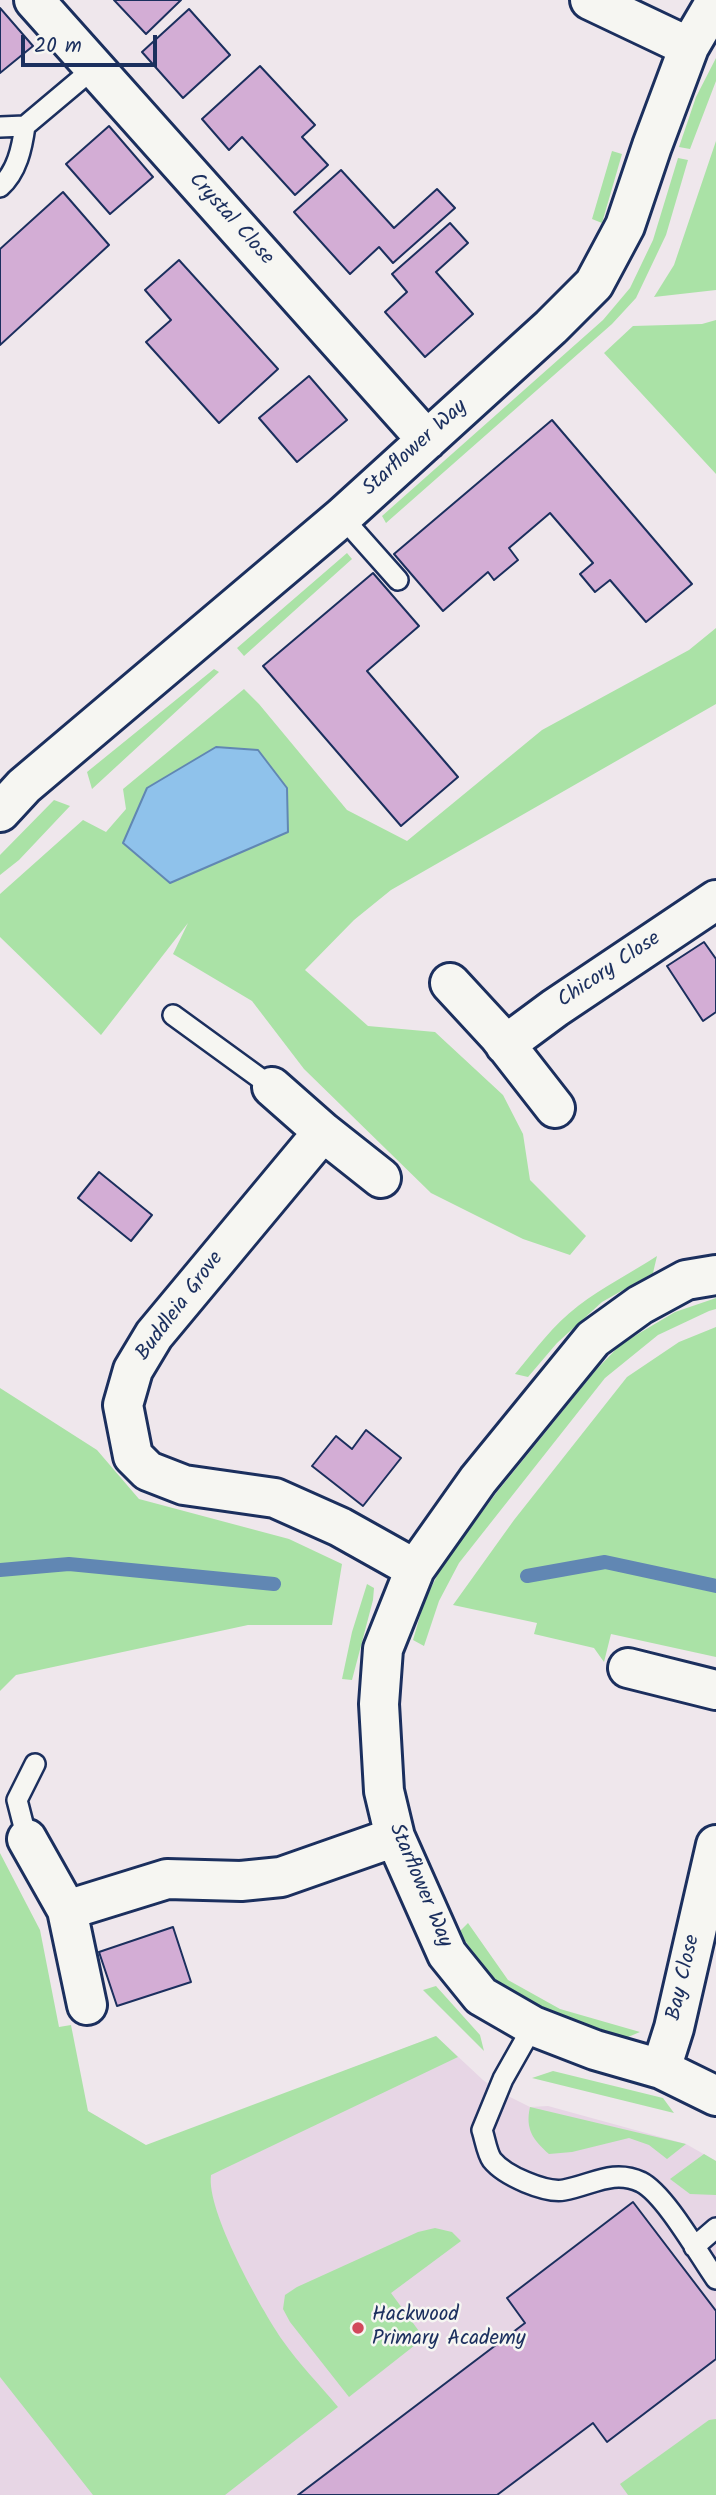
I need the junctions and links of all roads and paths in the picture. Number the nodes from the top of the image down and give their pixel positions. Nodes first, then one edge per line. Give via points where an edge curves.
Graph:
1 (34, 0) edge
2 (590, 0) edge
3 (716, 1) edge
4 (690, 47) junction
5 (94, 68) junction
6 (24, 126) junction
7 (0, 127) edge
8 (0, 187) edge
9 (427, 440) junction
10 (342, 516) junction
11 (398, 580) dead end
12 (0, 811) edge
13 (716, 900) edge
14 (450, 983) dead end
15 (173, 1015) dead end
16 (505, 1045) junction
17 (271, 1087) joint
18 (555, 1108) dead end
19 (323, 1132) junction
20 (382, 1178) dead end
21 (716, 1275) edge
22 (415, 1569) junction
23 (628, 1668) dead end
24 (716, 1690) edge
25 (35, 1763) dead end
26 (395, 1837) junction
27 (27, 1839) joint
28 (716, 1845) edge
29 (67, 1909) junction
30 (87, 2005) dead end
31 (533, 2026) junction
32 (662, 2069) junction
33 (716, 2096) edge
34 (716, 2228) edge
35 (694, 2247) junction
36 (716, 2279) edge

1 - 5 street, Crystal Close
2 - 4 street
3 - 4 street, Starflower Way
4 - 9 street, Starflower Way via 625,226 594,284
5 - 6 lane
5 - 9 street, Crystal Close
6 - 7 lane
6 - 8 lane via 22,151
9 - 10 street, Starflower Way
10 - 11 lane
10 - 12 street, Starflower Way via 35,776
13 - 16 street, Chicory Close
14 - 16 street
15 - 17 lane
16 - 18 street
17 - 19 street
19 - 20 street
19 - 22 street, Buddleia Grove via 154,1335 134,1370 123,1405 133,1456 148,1471 184,1485 275,1498 340,1527
21 - 22 street, Starflower Way via 686,1280 640,1305 593,1339 478,1480
22 - 26 street, Starflower Way via 383,1649 379,1704 384,1791
23 - 24 street
25 - 27 lane via 18,1800
26 - 29 street via 281,1877 167,1879
26 - 31 street, Starflower Way via 447,1954 481,1996
27 - 29 street
28 - 32 street, Bay Close
29 - 30 street
31 - 32 street, Starflower Way
31 - 35 lane via 503,2079 482,2130 492,2160 526,2184 561,2191 627,2176 645,2184 663,2202
32 - 33 street, Starflower Way
34 - 35 lane
35 - 36 lane

